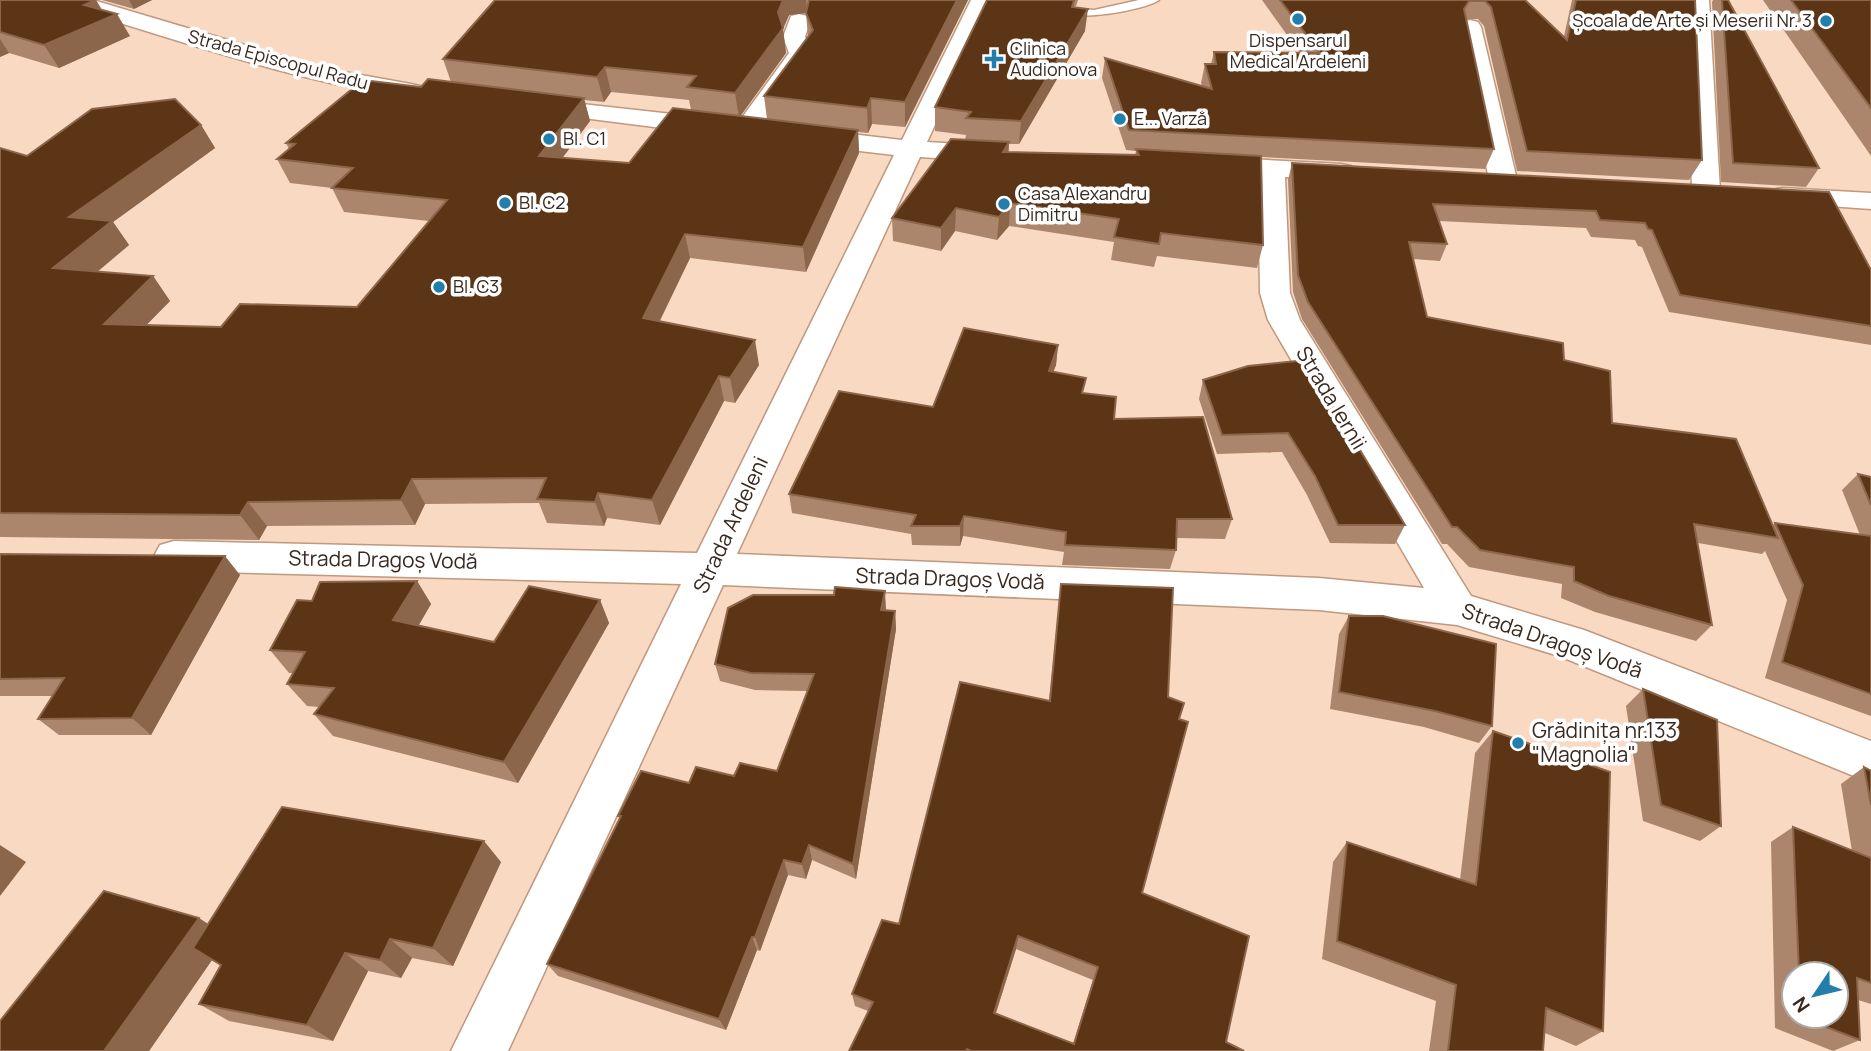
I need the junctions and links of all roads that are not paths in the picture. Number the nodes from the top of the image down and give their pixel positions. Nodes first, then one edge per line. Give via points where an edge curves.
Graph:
1 (70, 0) edge
2 (1154, 0) edge
3 (1698, 0) edge
4 (985, 3) edge
5 (1054, 10) edge
6 (799, 21) dead end
7 (1470, 27) edge
8 (442, 94) edge
9 (511, 103) edge
10 (746, 130) junction
11 (910, 149) junction
12 (1025, 156) edge
13 (1189, 164) edge
14 (1271, 169) junction
15 (1367, 174) edge
16 (1476, 179) edge
17 (1732, 193) edge
18 (1759, 194) edge
19 (1869, 203) edge
20 (135, 555) edge
21 (710, 569) junction
22 (1457, 608) junction
23 (1871, 762) edge
24 (479, 1051) edge

1 - 8 street, Strada Episcopul Radu via 316,74
2 - 5 lane via 1094,13
3 - 17 street via 1693,191
4 - 11 street, Strada Ardeleni
6 - 10 street via 794,37 801,53
7 - 16 street via 1516,181
9 - 10 street
10 - 11 street
11 - 12 street
11 - 21 street, Strada Ardeleni
13 - 14 street
14 - 15 street
14 - 22 street, Strada Iernii via 1275,293 1284,320
18 - 19 street
20 - 21 street, Strada Dragoș Vodă
21 - 22 street, Strada Dragoș Vodă via 1319,594
21 - 24 street, Strada Ardeleni
22 - 23 street, Strada Dragoș Vodă via 1569,642

